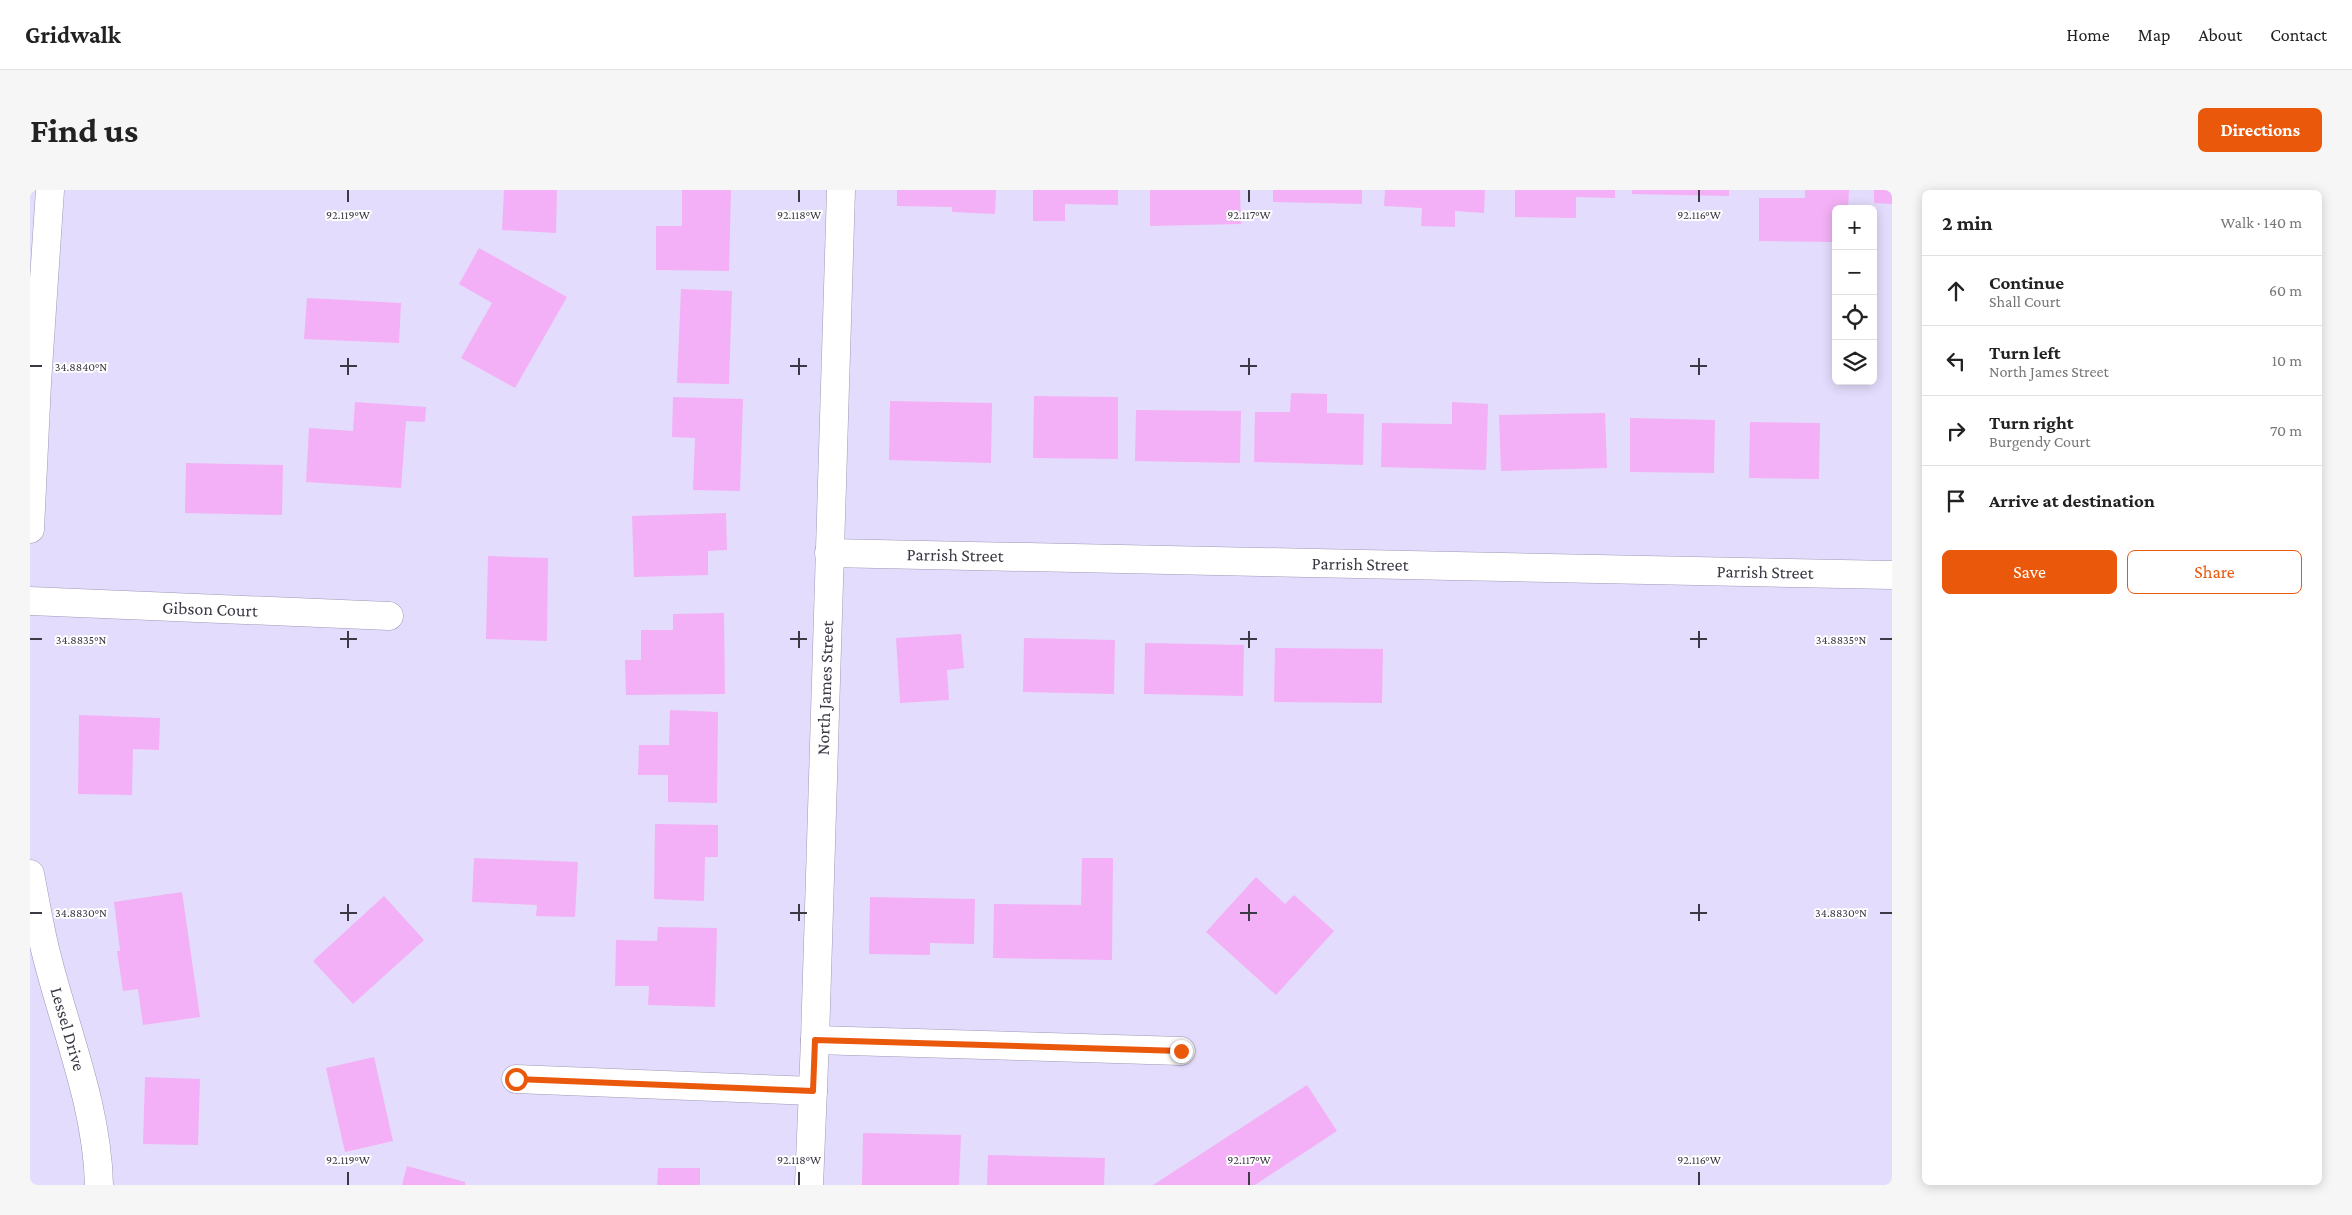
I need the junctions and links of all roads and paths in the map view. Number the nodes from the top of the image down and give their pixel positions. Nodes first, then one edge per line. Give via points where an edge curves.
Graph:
1 (50, 190) edge
2 (842, 190) edge
3 (30, 529) edge
4 (829, 553) junction
5 (1892, 575) edge
6 (30, 601) edge
7 (390, 616) dead end
8 (30, 874) edge
9 (815, 1040) junction
10 (1181, 1051) dead end
11 (516, 1079) dead end
12 (813, 1091) junction
13 (99, 1185) edge
14 (809, 1185) edge

1 - 3 street
2 - 4 street, North James Street
4 - 5 street, Parrish Street
4 - 9 street, North James Street
6 - 7 street, Gibson Court
8 - 13 street, Lessel Drive via 45,949 89,1100
9 - 10 street
9 - 12 street, North James Street
11 - 12 street
12 - 14 street, North James Street

